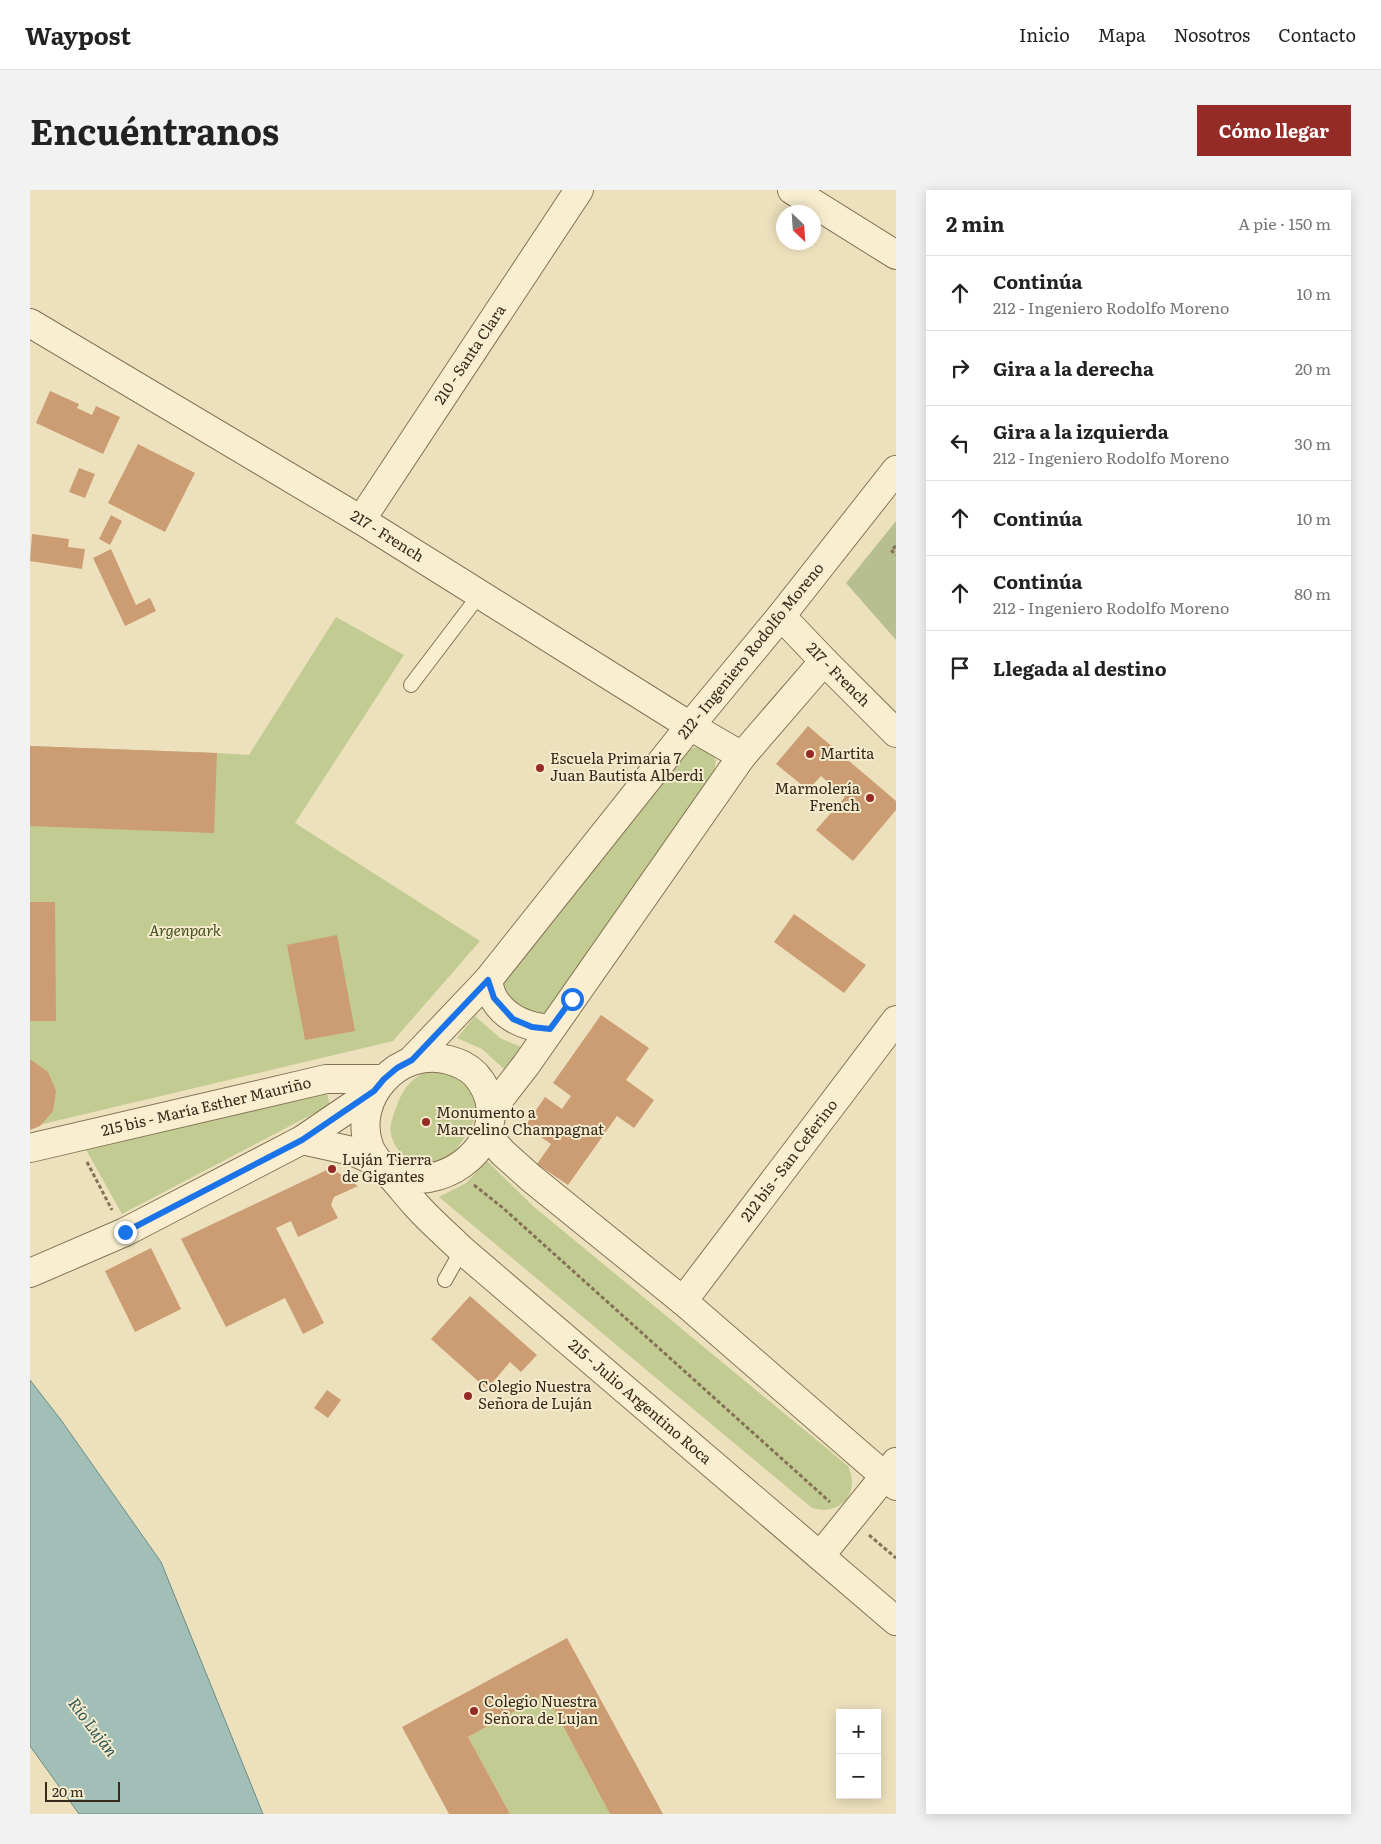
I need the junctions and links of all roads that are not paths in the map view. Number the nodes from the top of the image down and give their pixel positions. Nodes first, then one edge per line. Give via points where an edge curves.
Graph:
1 (579, 190) edge
2 (792, 190) edge
3 (896, 255) edge
4 (30, 323) edge
5 (896, 470) edge
6 (362, 520) junction
7 (480, 594) junction
8 (781, 616) junction
9 (824, 661) junction
10 (412, 684) dead end
11 (690, 726) junction
12 (896, 733) edge
13 (742, 756) junction
14 (488, 980) junction
15 (896, 1020) edge
16 (550, 1029) junction
17 (412, 1060) junction
18 (379, 1085) junction
19 (489, 1122) junction
20 (302, 1140) junction
21 (30, 1148) edge
22 (385, 1170) junction
23 (462, 1250) junction
24 (30, 1273) edge
25 (445, 1280) dead end
26 (683, 1300) junction
27 (892, 1475) edge
28 (820, 1556) junction
29 (896, 1620) edge

1 - 6 street, 210 - Santa Clara
2 - 3 street
4 - 6 street, 217 - French
5 - 8 street, 212 - Ingeniero Rodolfo Moreno
6 - 7 street, 217 - French
7 - 10 lane
7 - 11 street, 217 - French
8 - 9 street, 217 - French
8 - 11 street, 212 - Ingeniero Rodolfo Moreno
9 - 12 street, 217 - French
9 - 13 street
11 - 13 street, 217 - French
11 - 14 street, 212 - Ingeniero Rodolfo Moreno
13 - 16 street
14 - 16 street via 494,998 513,1019 532,1027
14 - 17 street, 212 - Ingeniero Rodolfo Moreno
15 - 26 street, 212 bis - San Ceferino
16 - 19 street
17 - 18 street via 397,1068
17 - 19 street via 441,1058 471,1070 486,1089
18 - 20 street
18 - 21 street, 215 bis - María Esther Mauriño via 326,1079
18 - 22 street via 367,1109 365,1128 369,1147
19 - 22 street via 480,1147 454,1169 429,1178 414,1179
19 - 26 street via 503,1153
20 - 22 street, 215 - Julio Argentino Roca via 352,1151
20 - 24 street via 115,1227
22 - 23 street, 215 - Julio Argentino Roca
23 - 25 lane
23 - 28 street, 215 - Julio Argentino Roca
26 - 27 street
27 - 28 street via 849,1519
28 - 29 street, 215 - Julio Argentino Roca

